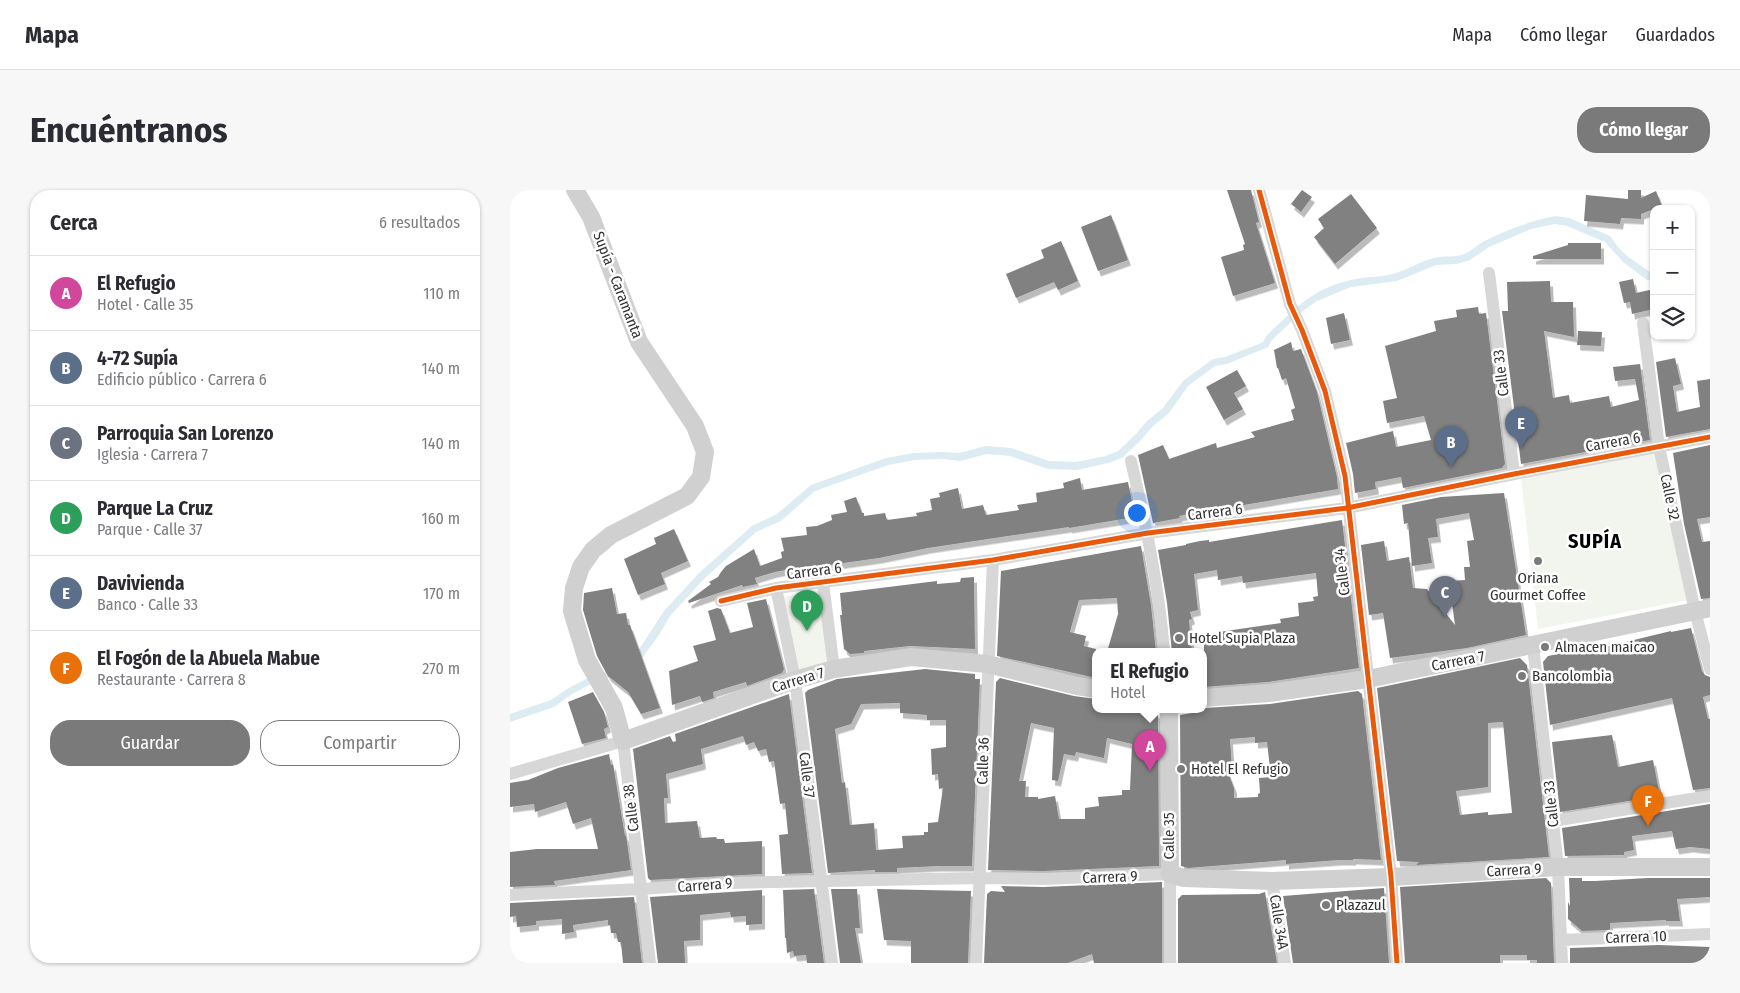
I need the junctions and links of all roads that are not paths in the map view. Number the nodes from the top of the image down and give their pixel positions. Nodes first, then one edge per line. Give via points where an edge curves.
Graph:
1 (575, 190) edge
2 (1258, 190) edge
3 (1489, 273) dead end
4 (1643, 323) dead end
5 (1710, 437) edge
6 (1660, 446) junction
7 (1131, 461) dead end
8 (1514, 474) junction
9 (1347, 508) junction
10 (1148, 533) junction
11 (993, 560) junction
12 (823, 583) junction
13 (776, 588) junction
14 (721, 601) dead end
15 (1703, 610) edge
16 (1533, 646) junction
17 (1164, 648) edge
18 (587, 660) joint
19 (987, 664) junction
20 (834, 669) junction
21 (1710, 669) edge
22 (1368, 679) junction
23 (794, 680) junction
24 (1092, 688) edge
25 (1207, 698) edge
26 (1169, 713) edge
27 (623, 741) junction
28 (510, 774) edge
29 (1710, 796) edge
30 (1553, 821) junction
31 (1558, 867) junction
32 (1710, 867) edge
33 (1170, 874) junction
34 (1391, 877) junction
35 (978, 878) junction
36 (820, 880) junction
37 (1272, 881) junction
38 (641, 889) junction
39 (510, 895) edge
40 (1710, 934) edge
41 (1561, 940) junction
42 (650, 963) edge
43 (832, 963) edge
44 (976, 963) edge
45 (1170, 963) edge
46 (1285, 963) edge
47 (1398, 963) edge
48 (1562, 963) edge

1 - 18 main road, Supía - Caramanta via 591,217 639,342 695,426 705,452 701,477 687,496 611,535 593,550 581,567 574,588 572,611
2 - 9 street, Calle 34 via 1290,304 1332,419 1345,476
3 - 8 street, Calle 33
4 - 6 street, Calle 32
5 - 6 street, Carrera 6
6 - 8 street, Carrera 6
6 - 15 street, Calle 32
7 - 10 street
8 - 9 street, Carrera 6
9 - 10 street, Carrera 6
9 - 22 street, Calle 34
10 - 11 street, Carrera 6
10 - 17 street
11 - 12 street, Carrera 6
11 - 19 street, Calle 36
12 - 13 street, Carrera 6
12 - 20 street
13 - 14 street, Carrera 6
13 - 23 street, Calle 37
15 - 16 main road, Carrera 7
15 - 21 street, Calle 32
16 - 22 main road, Carrera 7
16 - 30 street, Calle 33
18 - 27 main road, Calle 38 via 614,708
19 - 20 main road, Carrera 7 via 911,657
19 - 24 main road, Carrera 7
19 - 35 street, Calle 36
20 - 23 main road, Carrera 7
22 - 25 main road, Carrera 7
22 - 34 street, Calle 34
23 - 27 main road, Carrera 7
23 - 36 street, Calle 37
26 - 33 main road, Calle 35
27 - 28 street, Carrera 7
27 - 38 street, Calle 38
29 - 30 street
30 - 31 street, Calle 33
31 - 32 main road, Carrera 9
31 - 34 main road, Carrera 9
31 - 41 street, Calle 33
33 - 35 street, Carrera 9
33 - 37 main road, Carrera 9 via 1184,878
33 - 45 street, Calle 35
34 - 37 main road, Carrera 9
34 - 47 street, Calle 34
35 - 36 street, Carrera 9
35 - 44 street, Calle 36
36 - 38 street, Carrera 9
36 - 43 street, Calle 37
37 - 46 street, Calle 34A
38 - 39 street, Carrera 9
38 - 42 street, Calle 38
40 - 41 street, Carrera 10
41 - 48 street, Calle 33

